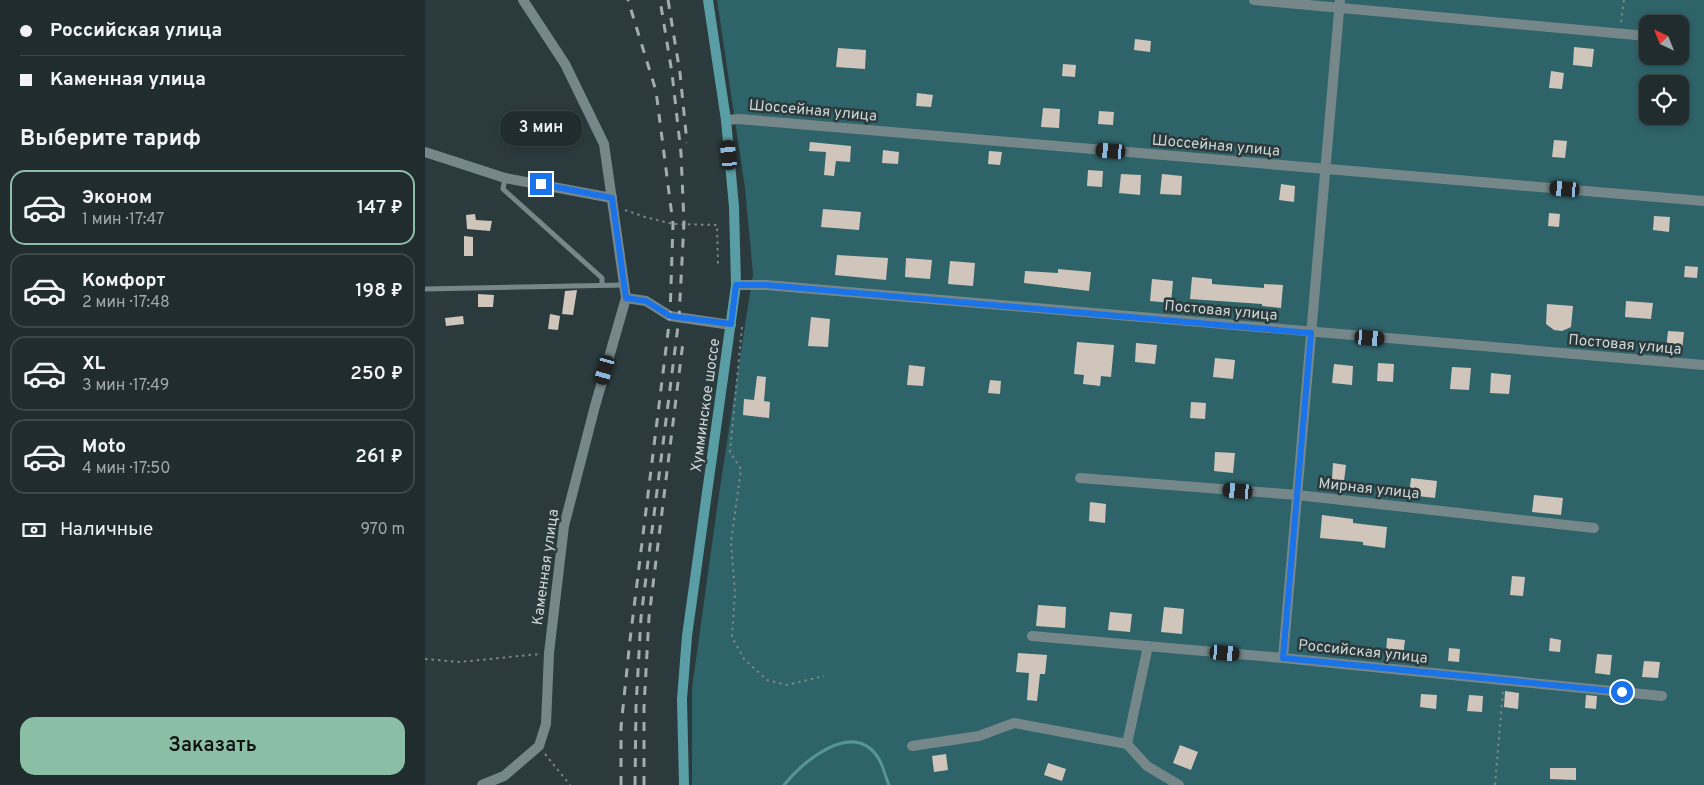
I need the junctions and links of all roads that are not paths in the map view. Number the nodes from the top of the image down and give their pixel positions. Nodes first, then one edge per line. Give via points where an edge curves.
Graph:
1 (523, 0) edge
2 (708, 0) edge
3 (1254, 0) edge
4 (1340, 3) edge
5 (1639, 35) edge
6 (726, 120) junction
7 (425, 152) edge
8 (1325, 169) junction
9 (505, 178) junction
10 (1704, 201) edge
11 (613, 202) junction
12 (602, 285) junction
13 (624, 285) junction
14 (736, 285) junction
15 (425, 289) edge
16 (626, 298) junction
17 (737, 324) junction
18 (1311, 333) junction
19 (1704, 365) edge
20 (1080, 478) dead end
21 (1297, 495) junction
22 (1594, 528) dead end
23 (1032, 636) dead end
24 (1148, 646) junction
25 (1283, 658) junction
26 (1662, 696) dead end
27 (1127, 744) junction
28 (912, 746) dead end
29 (482, 785) edge
30 (684, 785) edge
31 (1179, 785) edge

1 - 11 street via 565,64 605,144
2 - 6 main road, Хумминское шоссе
3 - 4 street
4 - 5 street
4 - 8 street
6 - 8 street, Шоссейная улица
6 - 14 main road, Хумминское шоссе via 734,207
7 - 9 street
8 - 10 street, Шоссейная улица
8 - 18 street
9 - 11 street
9 - 12 lane via 503,189 602,278
11 - 13 street
12 - 13 lane
12 - 15 lane
13 - 16 street
14 - 17 main road, Хумминское шоссе
14 - 18 street, Постовая улица
16 - 17 street via 646,301 670,316
16 - 29 street, Каменная улица via 563,526 549,654 546,724 539,746 504,776
17 - 30 main road, Хумминское шоссе via 687,636 682,699
18 - 19 street, Постовая улица
18 - 21 street
20 - 21 street, Мирная улица
21 - 22 street, Мирная улица
21 - 25 street
23 - 24 street, Российская улица
24 - 25 street, Российская улица
24 - 27 street
25 - 26 street, Российская улица
27 - 28 street via 1015,723 979,736
27 - 31 street via 1147,766

